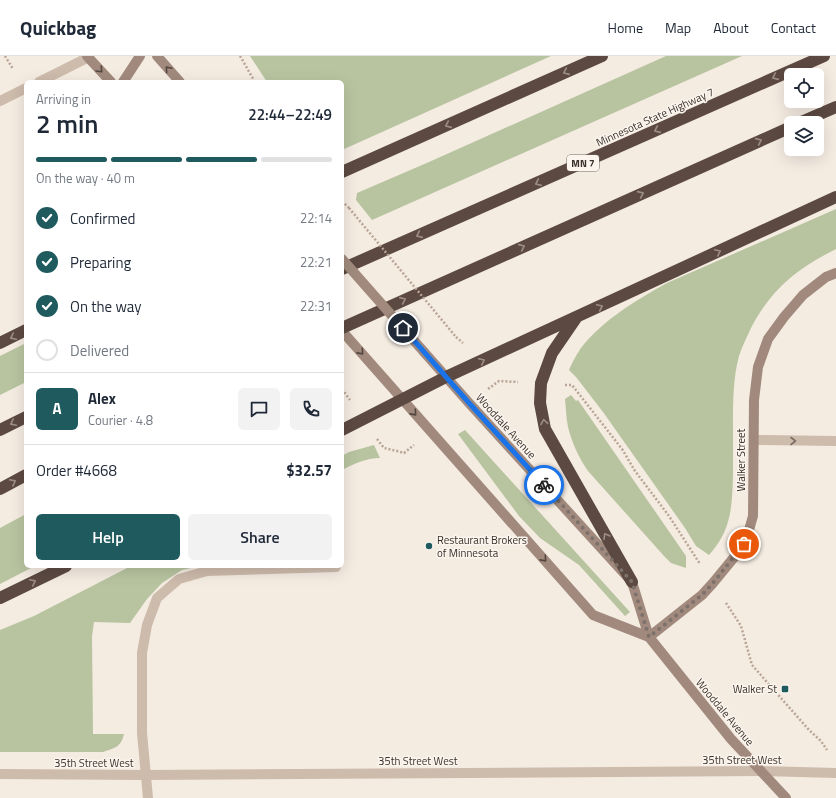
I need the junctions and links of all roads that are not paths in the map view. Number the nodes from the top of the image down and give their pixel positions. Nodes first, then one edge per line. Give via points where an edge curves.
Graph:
1 (140, 56) edge
2 (157, 56) edge
3 (602, 56) edge
4 (824, 56) edge
5 (88, 57) edge
6 (43, 80) edge
7 (109, 80) edge
8 (124, 80) edge
9 (178, 80) edge
10 (24, 89) edge
11 (0, 101) edge
12 (836, 107) edge
13 (815, 116) edge
14 (784, 130) edge
15 (344, 171) edge
16 (836, 197) edge
17 (344, 261) edge
18 (344, 268) edge
19 (836, 272) edge
20 (577, 317) junction
21 (344, 327) edge
22 (24, 331) edge
23 (344, 334) edge
24 (0, 343) edge
25 (446, 377) junction
26 (403, 399) junction
27 (24, 418) edge
28 (344, 429) edge
29 (0, 430) edge
30 (754, 440) junction
31 (836, 441) edge
32 (24, 476) edge
33 (0, 489) edge
34 (62, 568) edge
35 (336, 568) dead end
36 (632, 582) junction
37 (0, 598) edge
38 (649, 637) junction
39 (761, 771) junction
40 (836, 773) edge
41 (0, 774) edge
42 (146, 775) junction
43 (148, 798) edge
44 (786, 798) edge

1 - 8 street
9 -> 2 street
3 -> 15 highway
4 -> 18 highway, Minnesota State Highway 7 / MN 7
5 - 6 street
5 -> 7 street
10 - 11 street
12 - 13 highway
21 -> 14 highway
20 -> 16 highway
17 - 25 street, Wooddale Avenue, bridge
19 - 30 street, Walker Street via 803,295 768,339 758,367 754,400
25 -> 20 highway
36 -> 20 highway via 545,429 540,403 541,383 552,353
22 -> 24 highway
23 -> 26 street, Wooddale Avenue
25 - 26 highway
25 - 36 street, Wooddale Avenue
26 - 28 highway
26 -> 38 street, Wooddale Avenue via 593,615
27 -> 29 highway
30 -> 31 street
30 - 38 street, Walker Street via 753,516 744,544 702,595
33 -> 32 highway
37 -> 34 highway
35 - 42 street via 207,571 179,579 157,598 147,625 142,653 142,733
36 - 38 street, Wooddale Avenue
38 - 39 street, Wooddale Avenue via 731,739
39 - 40 street, 35th Street West
39 - 42 street, 35th Street West
39 - 44 street, Wooddale Avenue
41 - 42 street, 35th Street West
42 - 43 street

